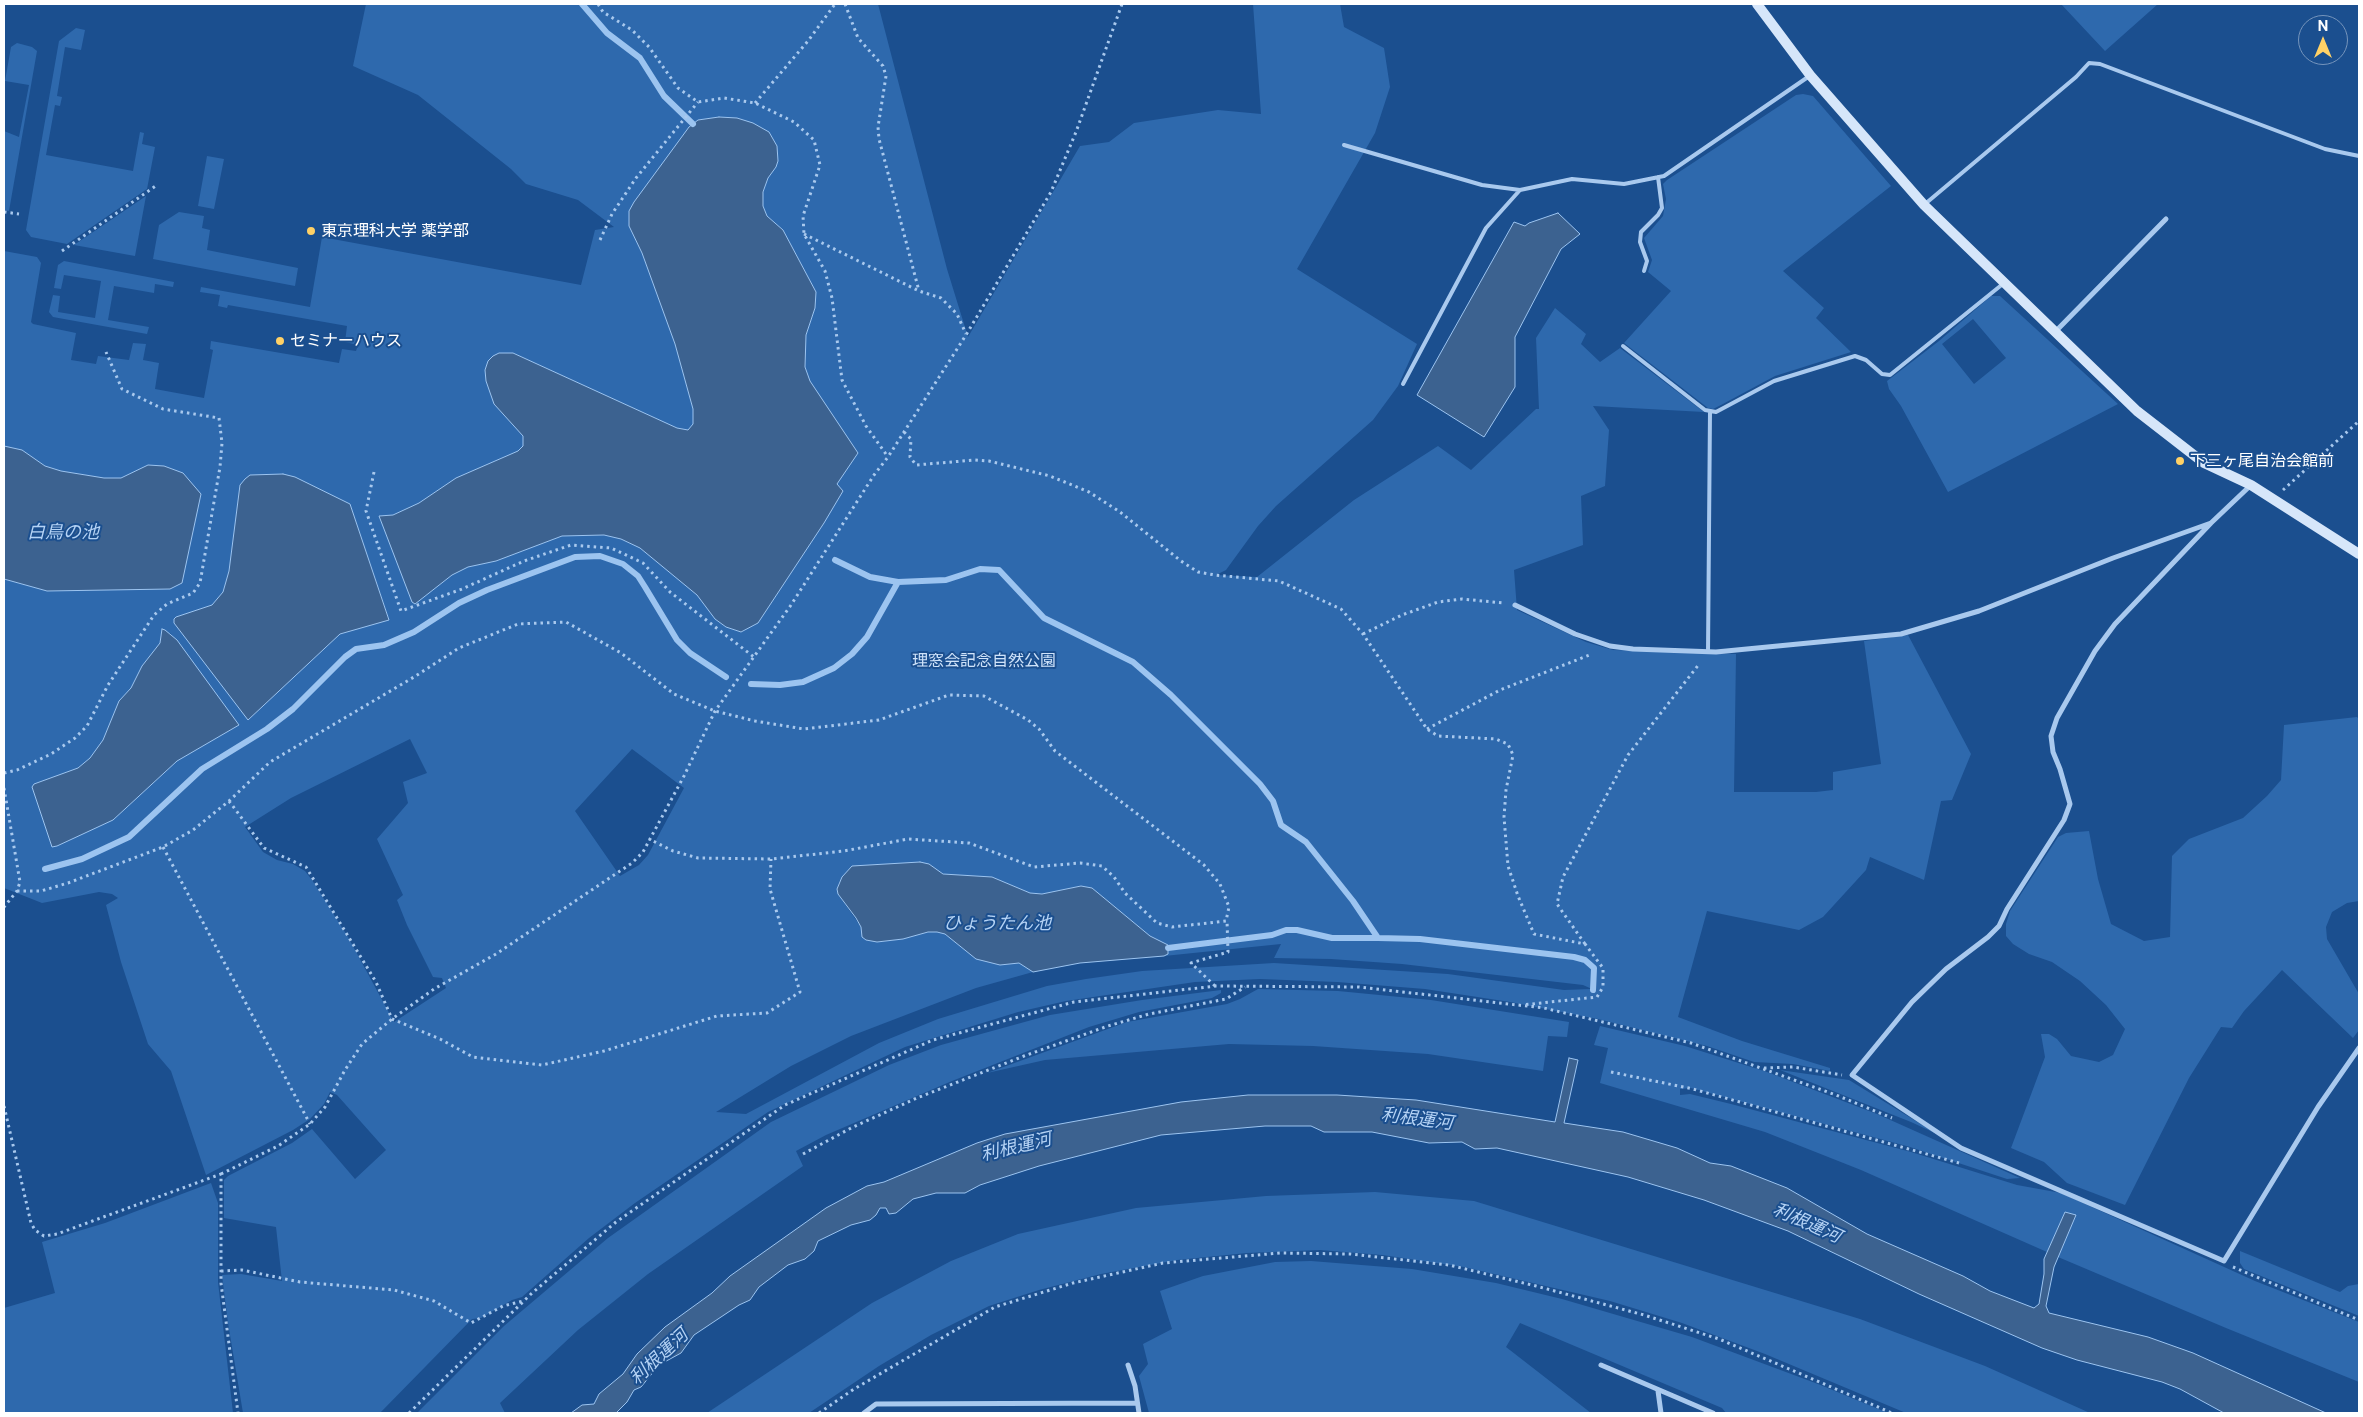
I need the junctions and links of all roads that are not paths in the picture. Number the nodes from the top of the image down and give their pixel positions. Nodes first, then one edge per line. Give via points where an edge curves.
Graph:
1 (1760, 5) edge
2 (1810, 76) junction
3 (1344, 145) dead end
4 (2359, 156) edge
5 (1658, 177) junction
6 (1520, 190) junction
7 (1924, 205) junction
8 (2166, 219) dead end
9 (1644, 271) dead end
10 (2004, 283) junction
11 (2055, 332) junction
12 (1623, 346) dead end
13 (1403, 384) dead end
14 (1710, 411) junction
15 (2251, 485) junction
16 (2211, 523) junction
17 (2359, 554) edge
18 (1515, 605) road end
19 (1708, 652) junction
20 (2359, 1048) edge
21 (1128, 1365) dead end
22 (1601, 1365) dead end
23 (1658, 1391) junction
24 (1136, 1403) junction
25 (864, 1413) edge
26 (1139, 1413) edge
27 (1661, 1413) edge
28 (1713, 1413) edge

1 - 2 street
2 - 5 lane
2 - 7 street
3 - 6 lane via 1482,185
4 - 7 lane via 2325,149 2090,63
5 - 6 lane via 1624,184 1572,179
5 - 9 lane via 1662,208 1641,232 1640,242 1647,261
6 - 13 lane via 1486,228
7 - 10 street
8 - 11 street
10 - 11 street
10 - 14 lane via 1890,375 1882,374 1866,360 1854,356 1774,382 1716,412
11 - 15 street via 2172,440 2204,463
12 - 14 lane
14 - 19 lane
15 - 16 street
15 - 17 street
16 - 19 street via 1979,611 1901,634
16 - 20 street via 2115,624 2095,651 2057,718 2051,736 2053,752 2070,804 2064,820 1999,926 1912,1002 1852,1075 1961,1148 2224,1261 2318,1107
18 - 19 street via 1575,634 1617,647
21 - 24 street via 1135,1386
22 - 23 street
23 - 27 street
23 - 28 street
24 - 25 street via 876,1404
24 - 26 street

